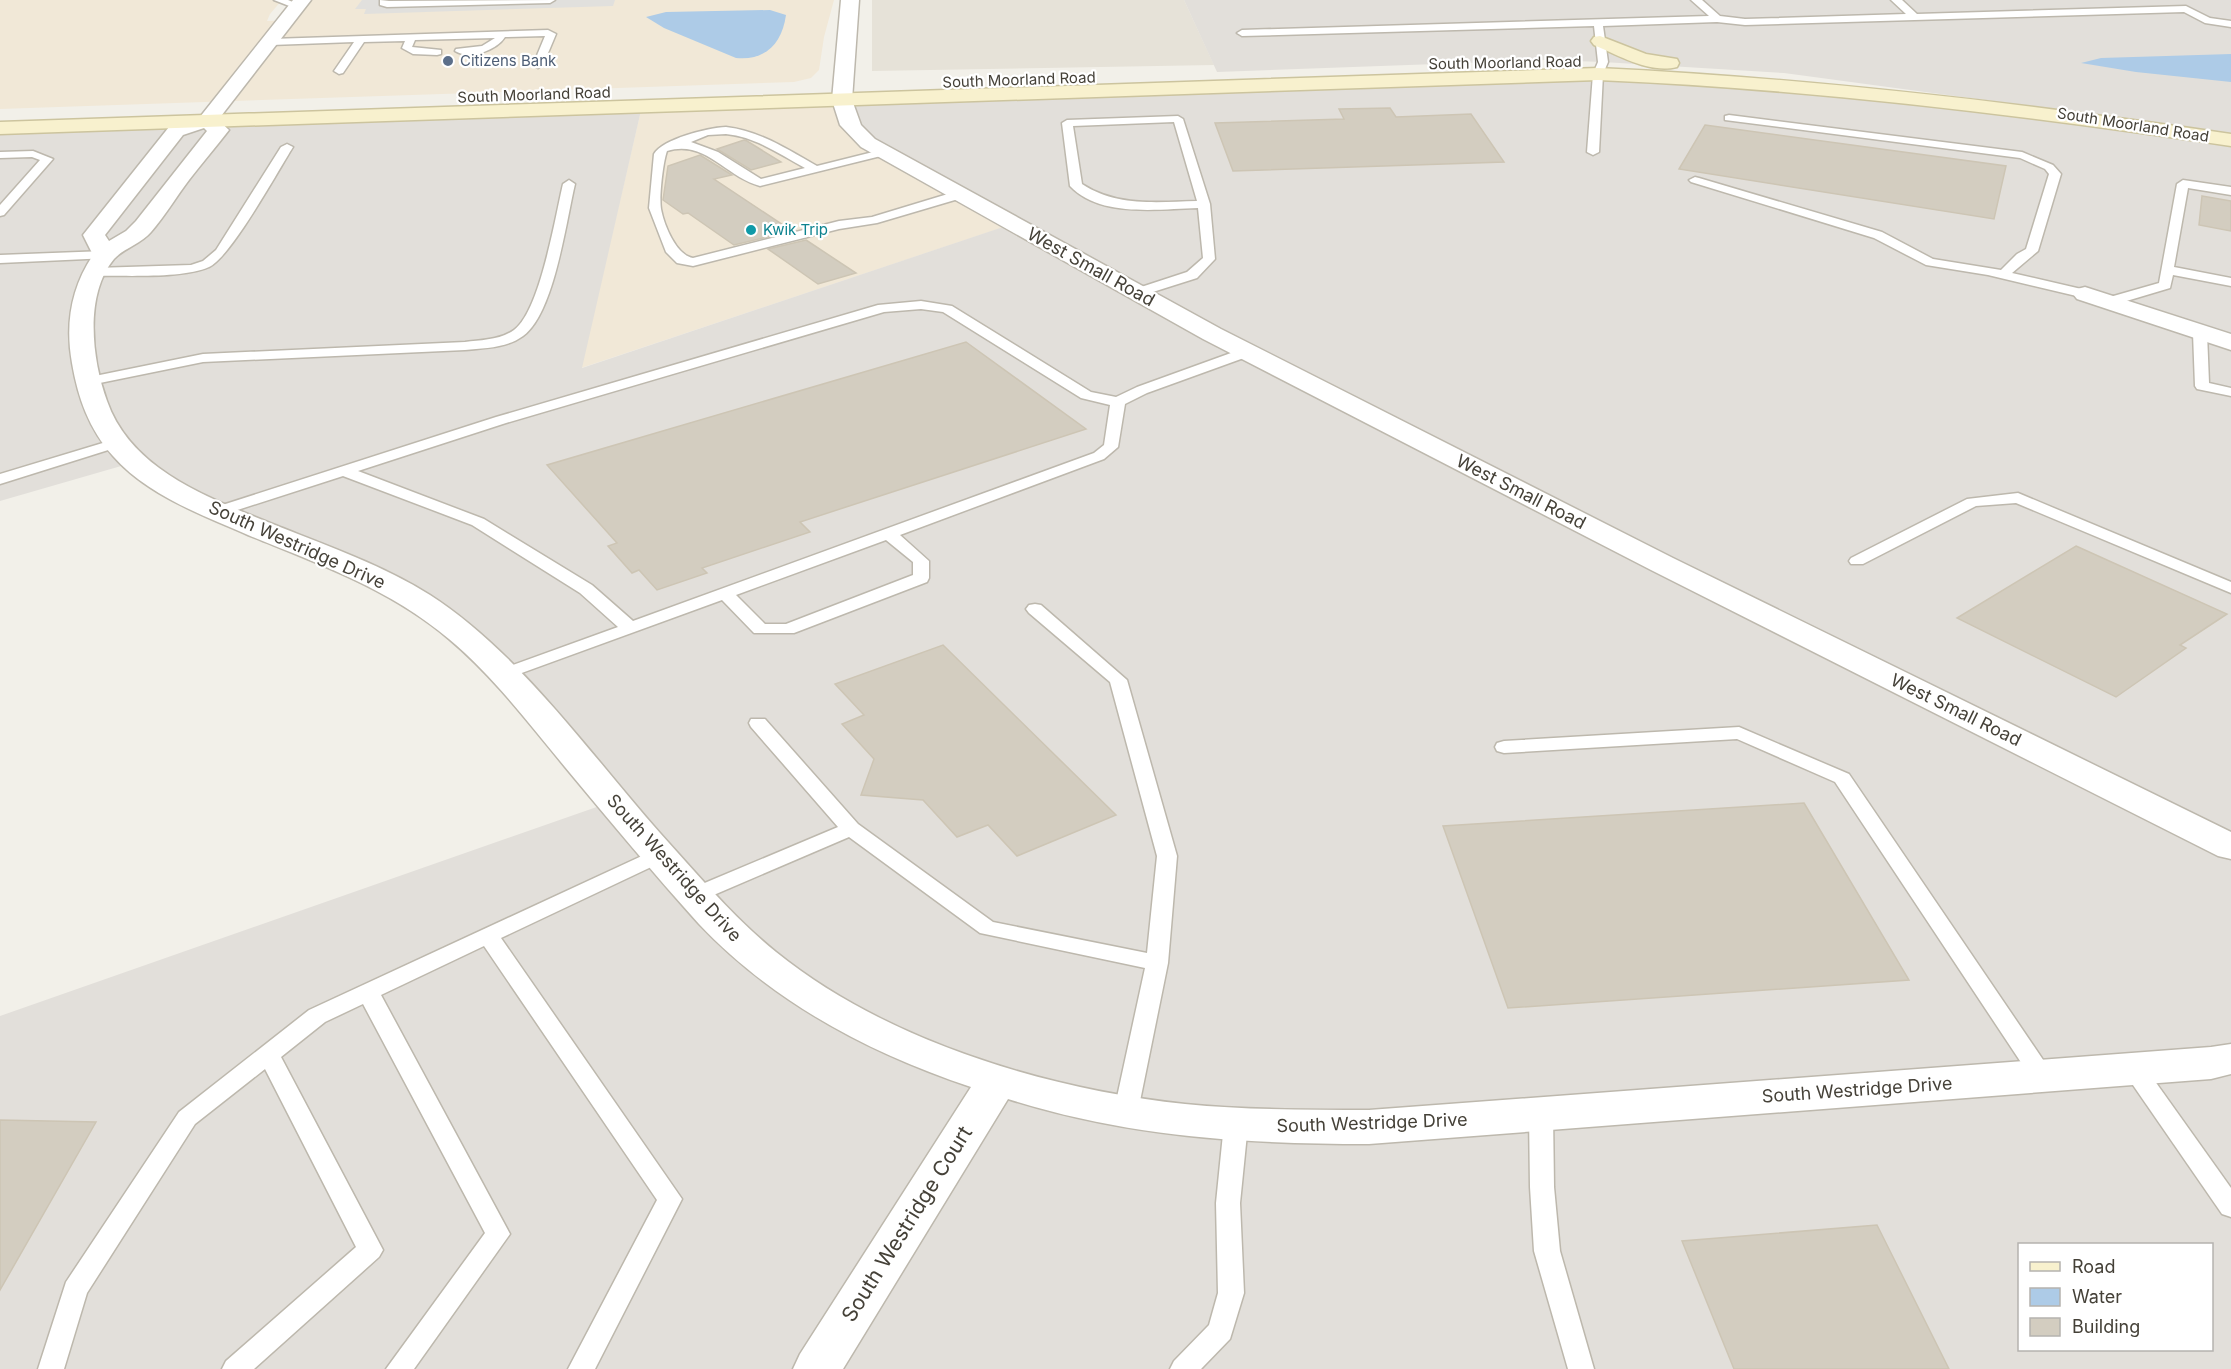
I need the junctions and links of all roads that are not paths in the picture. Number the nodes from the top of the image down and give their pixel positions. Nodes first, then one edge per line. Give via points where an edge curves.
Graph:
1 (279, 0) edge
2 (386, 0) edge
3 (529, 0) edge
4 (550, 0) edge
5 (850, 0) edge
6 (1696, 0) edge
7 (1896, 0) edge
8 (299, 3) edge
9 (1915, 17) junction
10 (1717, 19) junction
11 (2231, 24) edge
12 (1599, 32) junction
13 (502, 33) junction
14 (1242, 33) dead end
15 (412, 36) junction
16 (361, 39) junction
17 (271, 42) junction
18 (460, 51) dead end
19 (437, 52) dead end
20 (538, 65) dead end
21 (1690, 67) junction
22 (1600, 68) junction
23 (339, 71) dead end
24 (843, 92) junction
25 (2036, 111) junction
26 (0, 112) edge
27 (214, 113) junction
28 (1729, 118) dead end
29 (0, 128) edge
30 (2231, 140) edge
31 (678, 143) junction
32 (287, 147) dead end
33 (885, 152) junction
34 (1593, 152) dead end
35 (0, 155) edge
36 (816, 171) junction
37 (1695, 180) dead end
38 (569, 184) dead end
39 (2231, 191) edge
40 (961, 194) junction
41 (1204, 204) junction
42 (0, 212) edge
43 (0, 260) edge
44 (100, 263) junction
45 (2168, 270) junction
46 (2003, 275) junction
47 (2231, 282) edge
48 (1137, 293) junction
49 (2085, 294) joint
50 (2108, 302) junction
51 (2200, 333) junction
52 (2231, 342) edge
53 (1247, 352) junction
54 (90, 381) junction
55 (2231, 392) edge
56 (1118, 402) junction
57 (116, 443) junction
58 (344, 471) junction
59 (0, 479) edge
60 (219, 511) junction
61 (888, 533) junction
62 (1857, 561) dead end
63 (2231, 588) edge
64 (724, 593) junction
65 (1035, 609) dead end
66 (630, 628) junction
67 (505, 674) junction
68 (758, 723) dead end
69 (1504, 747) dead end
70 (850, 829) junction
71 (2231, 847) edge
72 (659, 855) junction
73 (695, 895) junction
74 (488, 935) junction
75 (1157, 963) junction
76 (368, 992) junction
77 (268, 1054) junction
78 (2231, 1059) edge
79 (2134, 1069) junction
80 (2042, 1076) junction
81 (998, 1080) junction
82 (1126, 1111) junction
83 (1541, 1114) junction
84 (1236, 1124) junction
85 (2231, 1207) edge
86 (51, 1369) edge
87 (235, 1369) edge
88 (399, 1369) edge
89 (581, 1369) edge
90 (817, 1369) edge
91 (1183, 1369) edge
92 (1581, 1369) edge

1 - 8 lane
2 - 3 lane via 383,3
3 - 4 lane
5 - 24 street
6 - 10 lane
7 - 9 lane
8 - 17 street
9 - 10 lane via 1745,22
9 - 11 lane via 2186,9 2208,21
10 - 12 lane
12 - 14 lane
12 - 21 main road via 1642,59
12 - 22 lane
13 - 15 lane
13 - 18 lane via 495,45 487,49
13 - 20 lane via 551,34
15 - 16 lane
15 - 19 lane via 407,48
16 - 17 lane
16 - 23 lane
17 - 27 street
21 - 22 main road, South Moorland Road
21 - 25 main road, South Moorland Road via 1784,73
22 - 24 main road, South Moorland Road
22 - 25 main road, South Moorland Road
22 - 34 lane
24 - 27 main road, South Moorland Road
24 - 33 street, West Small Road via 843,110 855,132
25 - 30 main road, South Moorland Road
26 - 27 main road, South Moorland Road
27 - 29 main road, South Moorland Road
27 - 44 street via 219,130 138,233
27 - 44 street via 176,131 94,235
28 - 46 lane via 2022,155 2049,167 2055,174 2032,251
31 - 36 lane via 701,147 760,183
31 - 36 lane via 709,131 738,130
31 - 40 lane via 660,154 655,208 670,249 681,260 693,262 838,225 873,220
32 - 44 lane via 221,252 207,264 192,269
33 - 36 lane
33 - 40 street, West Small Road
35 - 42 lane via 33,154 46,159
37 - 46 lane via 1878,235 1930,262
38 - 54 lane via 540,303 519,334 500,342 203,358
39 - 45 lane via 2183,184
40 - 48 street, West Small Road
41 - 41 lane via 1111,204 1089,196 1076,186 1067,123 1178,119
41 - 48 lane via 1209,259 1192,274
43 - 44 lane
44 - 54 street, South Westridge Drive via 85,291 80,313 80,336
45 - 47 lane
45 - 50 lane via 2165,285
46 - 49 lane
48 - 53 street, West Small Road
49 - 50 street
50 - 51 street
51 - 52 street
51 - 55 lane via 2202,387
53 - 56 lane
53 - 71 street, West Small Road
54 - 57 street, South Westridge Drive via 94,404
56 - 58 lane via 1086,395 947,309 921,305 883,308 501,420
56 - 61 lane via 1111,447 1099,456
57 - 59 lane
57 - 60 street, South Westridge Drive via 165,485
58 - 60 lane
58 - 66 lane via 478,522 586,589
60 - 67 street, South Westridge Drive via 371,574 422,603
61 - 64 lane
61 - 64 lane via 921,561 921,578 788,630 760,629
62 - 63 lane via 1973,502 2018,498
64 - 66 lane
65 - 75 lane via 1118,680 1167,856
66 - 67 lane
67 - 72 street, South Westridge Drive
68 - 70 lane
69 - 80 lane via 1739,733 1842,778
70 - 73 lane
70 - 75 lane via 987,928
72 - 73 street, South Westridge Drive
72 - 74 lane
73 - 81 street, South Westridge Drive via 773,971 805,992 878,1034
74 - 76 lane
74 - 89 lane via 670,1199
75 - 82 lane
76 - 77 lane via 317,1016
76 - 88 lane via 498,1234
77 - 86 lane via 187,1118 75,1290
77 - 87 lane via 370,1250
78 - 79 street, South Westridge Drive
79 - 80 street, South Westridge Drive
79 - 85 lane
80 - 83 street, South Westridge Drive
81 - 82 street, South Westridge Drive via 1068,1101
81 - 90 street, South Westridge Court
82 - 84 street, South Westridge Drive
83 - 84 street, South Westridge Drive via 1369,1127
83 - 92 lane via 1547,1251
84 - 91 lane via 1228,1203 1232,1293 1221,1331

